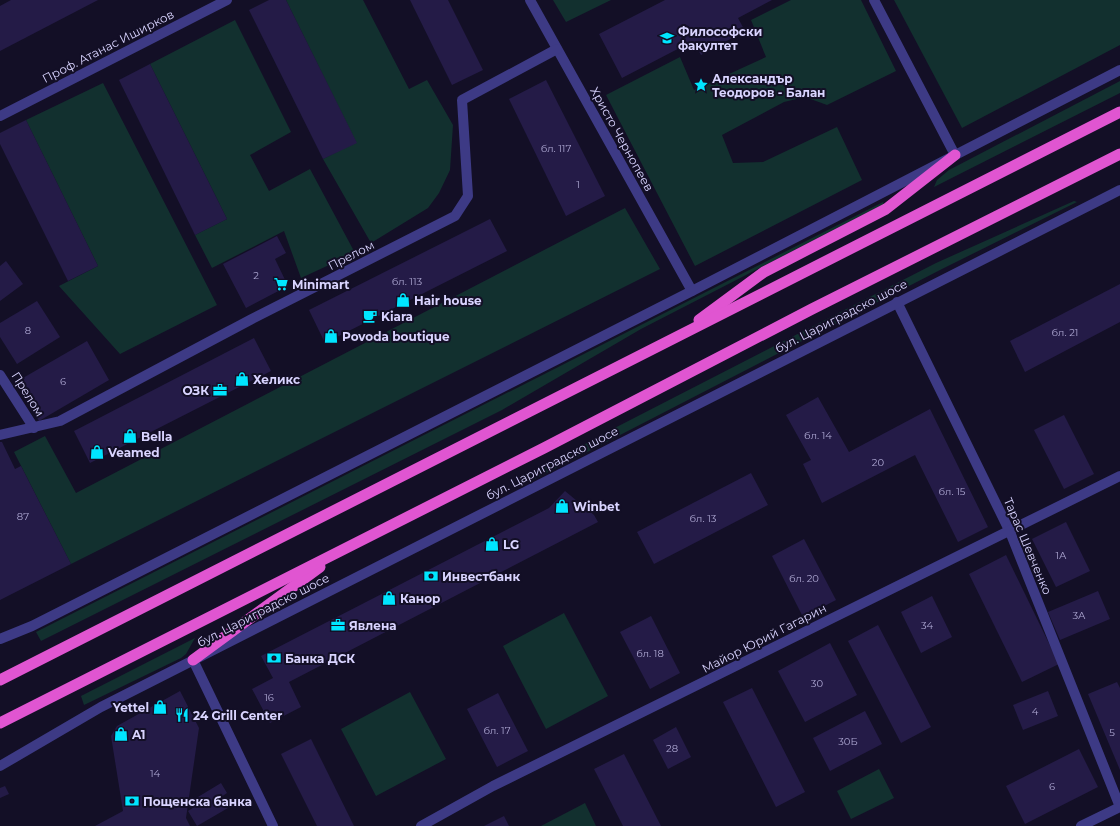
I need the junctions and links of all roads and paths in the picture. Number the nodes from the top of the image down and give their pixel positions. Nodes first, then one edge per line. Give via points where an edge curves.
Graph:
1 (227, 0) edge
2 (530, 0) edge
3 (874, 0) edge
4 (557, 49) junction
5 (1120, 70) edge
6 (1120, 112) edge
7 (0, 116) edge
8 (1120, 154) edge
9 (955, 155) junction
10 (1120, 190) edge
11 (692, 291) junction
12 (897, 302) junction
13 (673, 339) junction
14 (0, 374) edge
15 (34, 428) junction
16 (0, 435) edge
17 (1120, 476) edge
18 (1010, 532) junction
19 (346, 548) junction
20 (0, 639) edge
21 (193, 660) junction
22 (0, 680) edge
23 (0, 723) edge
24 (0, 766) edge
25 (1120, 807) edge
26 (273, 826) edge
27 (421, 826) edge
28 (1081, 826) edge

1 - 7 street, Проф. Атанас Иширков
2 - 4 street, Христо Чернопеев
3 - 9 street
4 - 11 street, Христо Чернопеев
4 - 15 street, Прелом via 462,100 468,196 456,216 250,320 60,421
5 - 9 street
6 - 13 highway
8 - 19 highway, бул. Цариградско шосе via 805,312
9 - 11 street
9 - 13 highway via 886,209 764,272
10 - 12 street, бул. Цариградско шосе
11 - 20 street via 45,619
12 - 18 street, Тарас Шевченко
12 - 21 street, бул. Цариградско шосе
13 - 22 highway
14 - 15 street, Прелом
15 - 16 street, Прелом
17 - 18 street, Майор Юрий Гагарин
18 - 25 street, Тарас Шевченко
18 - 27 street, Майор Юрий Гагарин via 493,786
19 - 21 highway
19 - 23 highway, бул. Цариградско шосе
21 - 24 street, бул. Цариградско шосе via 101,707
21 - 26 street
25 - 28 street

